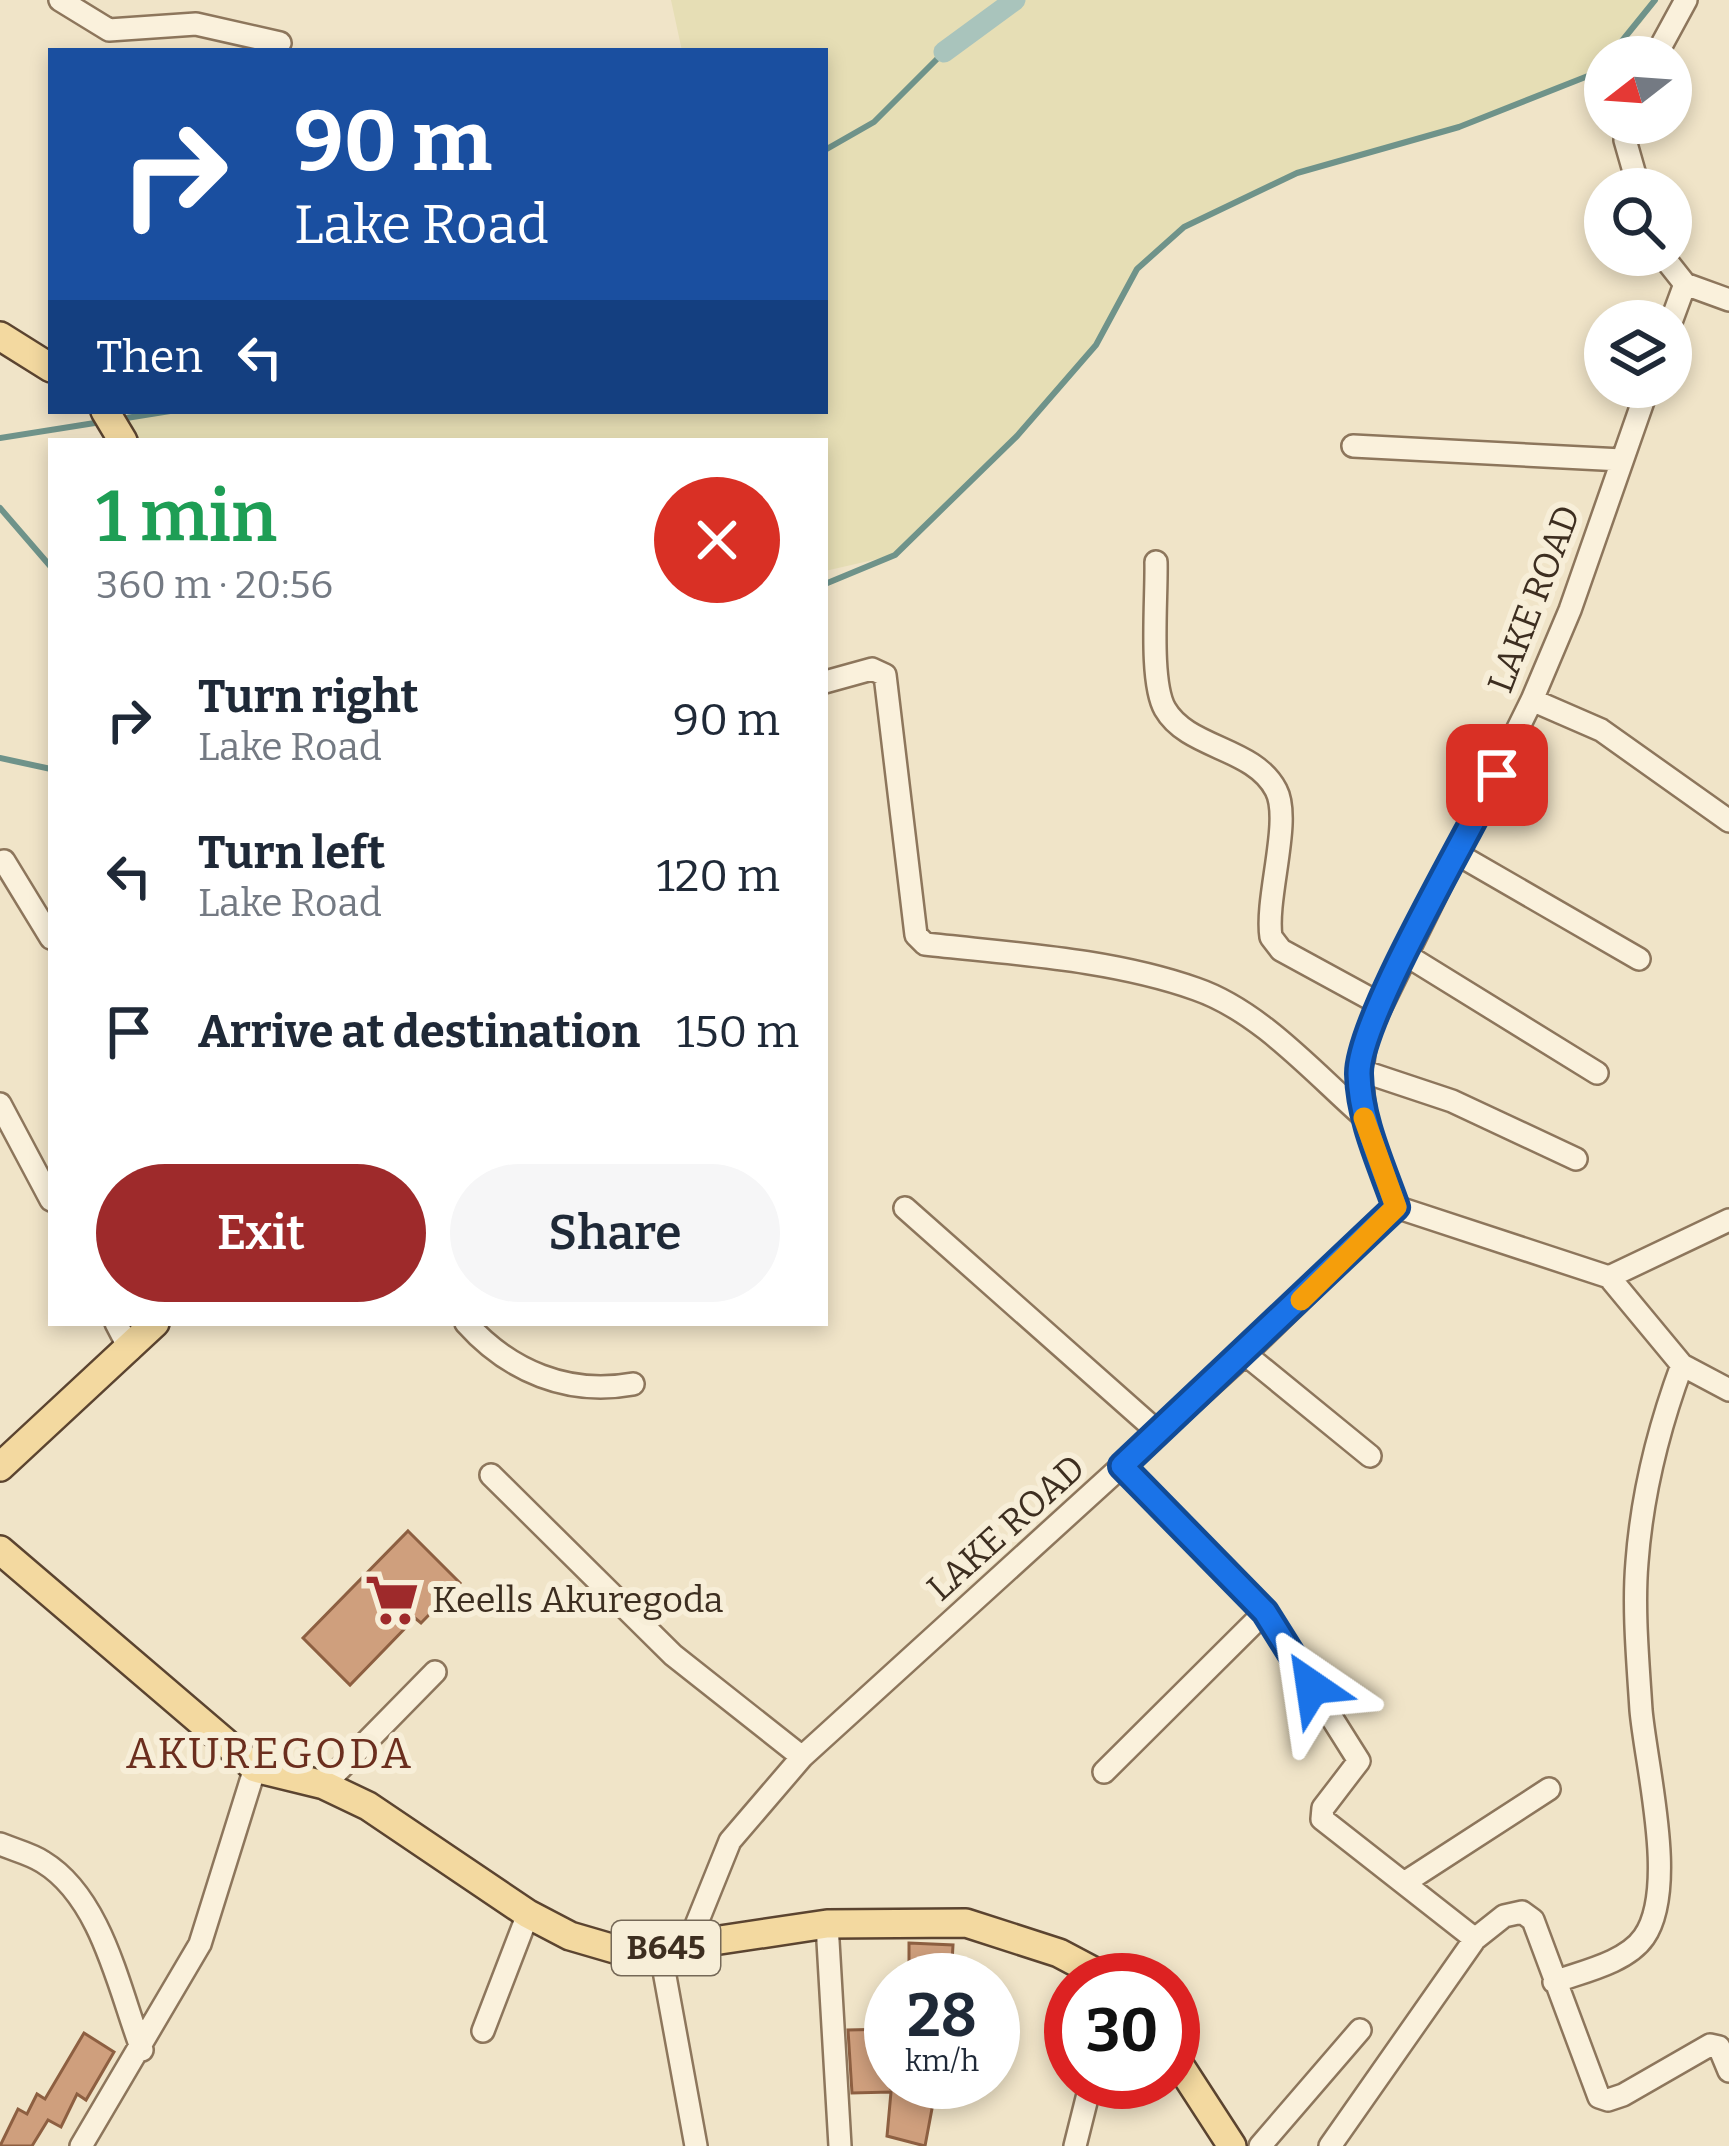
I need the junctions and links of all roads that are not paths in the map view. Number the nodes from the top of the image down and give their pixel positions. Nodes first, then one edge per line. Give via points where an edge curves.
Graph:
1 (60, 0) edge
2 (1686, 0) edge
3 (1666, 36) edge
4 (280, 43) dead end
5 (1678, 276) edge
6 (1684, 284) junction
7 (1679, 300) edge
8 (1729, 300) edge
9 (0, 336) edge
10 (48, 366) edge
11 (1641, 408) edge
12 (1353, 446) dead end
13 (1622, 460) junction
14 (1156, 562) dead end
15 (828, 681) edge
16 (1532, 700) junction
17 (1729, 821) edge
18 (1459, 855) junction
19 (4, 861) dead end
20 (48, 933) edge
21 (1406, 955) junction
22 (1639, 959) dead end
23 (1380, 1004) junction
24 (1358, 1070) junction
25 (1597, 1073) dead end
26 (0, 1104) edge
27 (1364, 1117) junction
28 (1576, 1159) dead end
29 (48, 1194) edge
30 (1396, 1207) junction
31 (904, 1208) dead end
32 (1729, 1220) edge
33 (1609, 1277) junction
34 (118, 1326) edge
35 (152, 1326) edge
36 (469, 1326) edge
37 (130, 1350) junction
38 (1245, 1354) junction
39 (1682, 1365) junction
40 (633, 1384) dead end
41 (1729, 1390) edge
42 (1159, 1433) junction
43 (1370, 1456) dead end
44 (1122, 1466) junction
45 (0, 1467) edge
46 (491, 1475) dead end
47 (0, 1550) edge
48 (1265, 1612) junction
49 (435, 1672) dead end
50 (802, 1757) junction
51 (255, 1768) junction
52 (1104, 1772) dead end
53 (324, 1785) junction
54 (1549, 1789) dead end
55 (0, 1844) edge
56 (1404, 1883) junction
57 (528, 1914) junction
58 (827, 1924) junction
59 (1475, 1939) junction
60 (688, 1945) junction
61 (660, 1949) junction
62 (1059, 1953) edge
63 (1553, 1982) junction
64 (1360, 2030) dead end
65 (483, 2031) dead end
66 (142, 2050) junction
67 (1729, 2071) edge
68 (1200, 2097) edge
69 (1084, 2109) edge
70 (81, 2146) edge
71 (697, 2146) edge
72 (841, 2146) edge
73 (1075, 2146) edge
74 (1232, 2146) edge
75 (1260, 2146) edge
76 (1330, 2146) edge

1 - 4 street via 109,30 196,24
2 - 3 street
5 - 6 street
6 - 7 street
6 - 8 street
9 - 10 main road
11 - 13 street, LAKE ROAD
12 - 13 street
13 - 16 street, LAKE ROAD
14 - 23 street via 1166,710 1251,764 1280,800 1271,937
15 - 27 street via 872,669 885,675 916,935 925,944 1065,959 1198,989 1256,1022
16 - 17 street via 1601,730
16 - 18 street, LAKE ROAD
18 - 21 street, LAKE ROAD
18 - 22 street
19 - 20 street
21 - 23 street, LAKE ROAD
21 - 25 street
23 - 24 street, LAKE ROAD
24 - 27 street, LAKE ROAD
24 - 28 street via 1452,1101
26 - 29 street
27 - 30 street, LAKE ROAD
30 - 33 street
30 - 38 street, LAKE ROAD
31 - 42 street
32 - 33 street
33 - 39 street
34 - 37 street
35 - 37 main road
36 - 40 street via 493,1353 535,1377 610,1389
37 - 45 main road
38 - 42 street, LAKE ROAD
38 - 43 street
39 - 41 street
39 - 63 street via 1660,1426 1637,1563 1641,1711 1659,1832 1655,1903 1643,1938 1611,1961
42 - 44 street, LAKE ROAD
44 - 48 street
44 - 50 street, LAKE ROAD
46 - 50 street via 673,1655
47 - 51 main road, B645
48 - 52 street
48 - 56 street via 1360,1761 1322,1819
49 - 53 street
50 - 60 street, LAKE ROAD via 730,1841
51 - 53 main road, B645
51 - 66 street via 200,1944
53 - 57 main road, B645
54 - 56 street
55 - 66 street via 44,1862 73,1889 94,1922
56 - 59 street
57 - 61 main road, B645 via 618,1950
57 - 65 street
58 - 60 main road, B645
58 - 62 main road, B645 via 966,1923
58 - 72 street
59 - 63 street via 1522,1912 1533,1920
59 - 76 street
60 - 61 main road, B645
61 - 71 street
63 - 67 street via 1598,2096 1623,2095 1710,2045 1719,2047
64 - 75 street
66 - 70 street
68 - 74 main road
69 - 73 street

